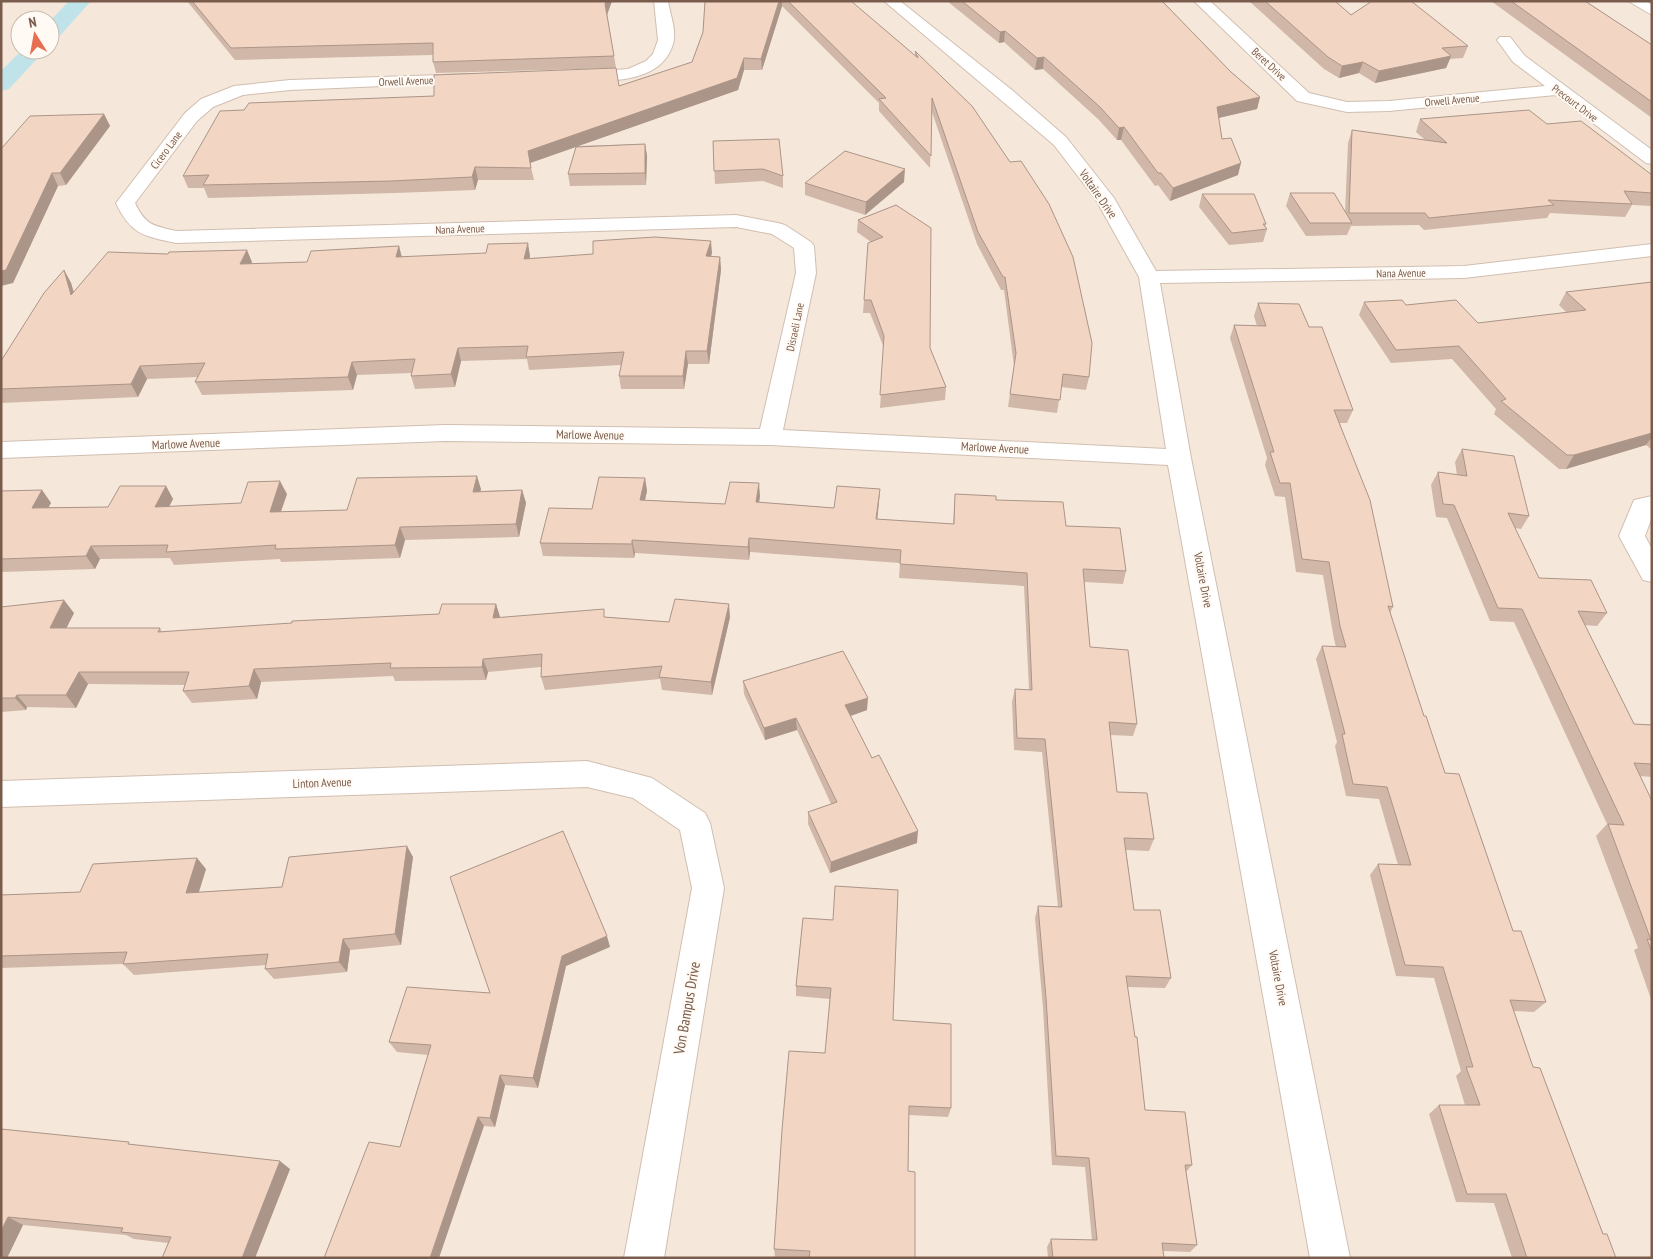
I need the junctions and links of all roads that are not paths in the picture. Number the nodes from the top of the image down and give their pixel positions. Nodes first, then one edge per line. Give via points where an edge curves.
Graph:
1 (661, 1) edge
2 (891, 1) edge
3 (1201, 1) edge
4 (1635, 1) edge
5 (1652, 11) edge
6 (1505, 40) dead end
7 (567, 76) edge
8 (488, 79) edge
9 (240, 90) joint
10 (1558, 90) junction
11 (1347, 107) joint
12 (1652, 159) edge
13 (778, 228) joint
14 (142, 229) joint
15 (1652, 250) edge
16 (1149, 277) junction
17 (770, 437) junction
18 (1, 450) edge
19 (1179, 458) junction
20 (1647, 506) edge
21 (1652, 573) edge
22 (641, 787) joint
23 (1, 794) edge
24 (644, 1258) edge
25 (1330, 1258) edge

1 - 7 street via 666,43 654,63 631,74
2 - 16 street, Voltaire Drive via 1060,141 1105,198
3 - 11 street, Beret Drive via 1303,97
4 - 5 street
6 - 10 street, Precourt Drive via 1519,59
8 - 9 street, Orwell Avenue via 290,85
9 - 14 street, Cicero Lane via 207,103 191,117 125,203 132,220
10 - 11 street, Orwell Avenue
10 - 12 street, Precourt Drive
13 - 14 street, Nana Avenue via 736,221 176,237
13 - 17 street, Disraeli Lane via 804,246 806,274
15 - 16 street, Nana Avenue via 1464,272
16 - 19 street, Voltaire Drive
17 - 18 street, Marlowe Avenue via 445,433
17 - 19 street, Marlowe Avenue
19 - 25 street, Voltaire Drive
20 - 21 street via 1632,536
22 - 23 street, Linton Avenue via 586,774
22 - 24 street, Von Bampus Drive via 694,823 708,888

